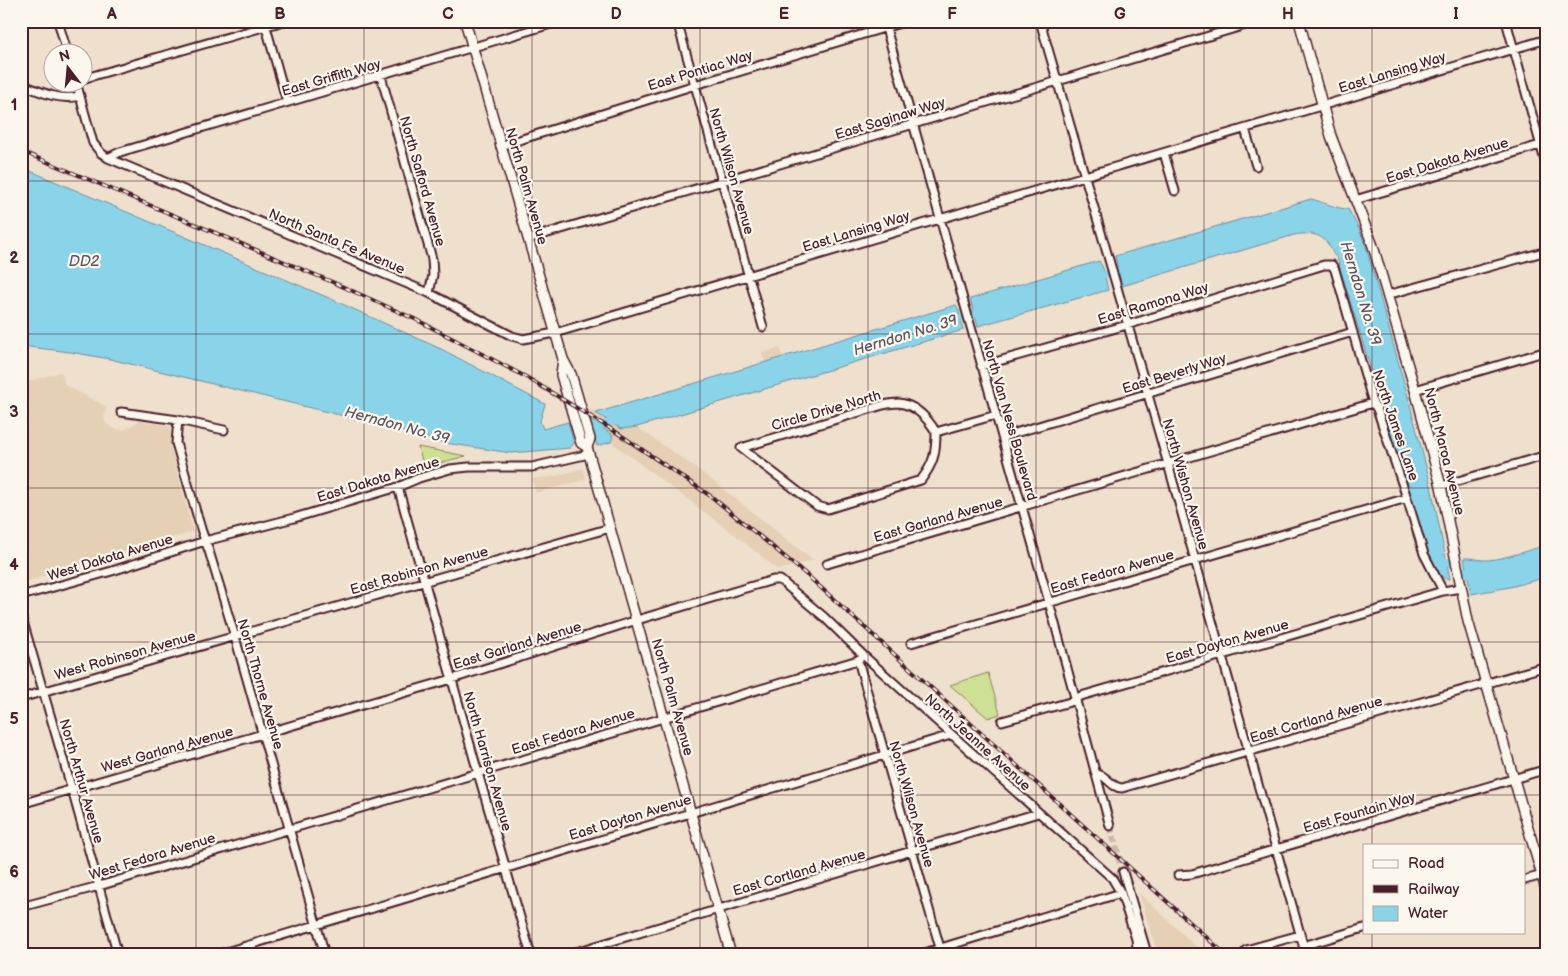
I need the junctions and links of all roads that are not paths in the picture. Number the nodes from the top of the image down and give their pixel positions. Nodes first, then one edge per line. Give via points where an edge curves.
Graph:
1 (58, 21) edge
2 (284, 21) edge
3 (465, 21) edge
4 (561, 21) edge
5 (676, 21) edge
6 (907, 21) edge
7 (1040, 21) edge
8 (1259, 21) edge
9 (1299, 21) edge
10 (1506, 21) edge
11 (885, 24) edge
12 (266, 27) junction
13 (1547, 39) edge
14 (64, 42) edge
15 (472, 48) junction
16 (1513, 49) junction
17 (381, 76) junction
18 (92, 77) edge
19 (1058, 81) junction
20 (21, 84) edge
21 (695, 85) junction
22 (79, 92) edge
23 (80, 96) junction
24 (287, 102) junction
25 (1322, 106) junction
26 (913, 124) junction
27 (1245, 129) junction
28 (1543, 144) edge
29 (500, 146) junction
30 (1164, 153) junction
31 (108, 158) junction
32 (1256, 166) dead end
33 (1547, 168) edge
34 (1084, 176) junction
35 (721, 181) junction
36 (1175, 191) dead end
37 (1355, 200) junction
38 (940, 219) junction
39 (528, 240) junction
40 (1547, 251) edge
41 (1332, 265) joint
42 (748, 277) junction
43 (428, 293) junction
44 (1387, 295) junction
45 (1127, 325) junction
46 (763, 327) dead end
47 (1352, 332) junction
48 (555, 333) junction
49 (1547, 351) edge
50 (982, 366) junction
51 (1415, 390) junction
52 (1147, 394) junction
53 (1373, 403) junction
54 (122, 412) dead end
55 (996, 415) junction
56 (178, 420) junction
57 (224, 430) dead end
58 (936, 432) junction
59 (1002, 436) junction
60 (587, 445) junction
61 (1547, 455) edge
62 (1168, 464) junction
63 (1441, 486) junction
64 (398, 487) junction
65 (1407, 498) junction
66 (1021, 508) junction
67 (610, 528) junction
68 (205, 541) junction
69 (1195, 560) junction
70 (827, 564) dead end
71 (780, 580) joint
72 (424, 582) junction
73 (1461, 588) junction
74 (1443, 591) junction
75 (21, 596) edge
76 (1049, 602) junction
77 (21, 615) edge
78 (637, 620) junction
79 (235, 637) junction
80 (911, 643) dead end
81 (1221, 656) junction
82 (860, 658) junction
83 (1547, 666) edge
84 (452, 678) junction
85 (1486, 683) junction
86 (44, 691) junction
87 (21, 698) edge
88 (1076, 699) junction
89 (664, 716) junction
90 (1002, 721) dead end
91 (262, 734) junction
92 (951, 735) junction
93 (1249, 752) junction
94 (884, 755) junction
95 (1547, 769) edge
96 (478, 773) junction
97 (1097, 774) junction
98 (1514, 779) junction
99 (72, 790) junction
100 (21, 804) edge
101 (691, 812) junction
102 (1038, 813) junction
103 (1110, 826) tunnel mouth
104 (289, 828) junction
105 (1277, 849) junction
106 (912, 851) junction
107 (505, 868) junction
108 (1123, 872) tunnel mouth
109 (1544, 874) edge
110 (1178, 875) dead end
111 (1526, 879) edge
112 (98, 886) junction
113 (1121, 893) junction
114 (1547, 893) edge
115 (21, 907) edge
116 (718, 908) junction
117 (316, 924) junction
118 (1363, 928) edge
119 (1300, 935) junction
120 (1136, 939) junction
121 (1303, 946) junction
122 (1246, 950) dead end
123 (941, 952) edge
124 (118, 955) edge
125 (216, 955) edge
126 (325, 955) edge
127 (531, 955) edge
128 (566, 955) edge
129 (731, 955) edge
130 (918, 955) edge
131 (1138, 955) edge
132 (1147, 955) edge
133 (1306, 955) edge

1 - 14 street
2 - 12 street
3 - 15 main road, North Palm Avenue
4 - 15 street, East Griffith Way
5 - 21 street, North Wilson Avenue
6 - 11 street, East Pontiac Way
7 - 19 street, North Wishon Avenue
8 - 19 street, East Saginaw Way
9 - 25 main road, North Maroa Avenue
10 - 16 street
11 - 21 street, East Pontiac Way
11 - 26 street, North Van Ness Boulevard
12 - 18 street
12 - 24 street
13 - 16 street, East Lansing Way
15 - 17 street, East Griffith Way
15 - 29 main road, North Palm Avenue
16 - 25 street, East Lansing Way
16 - 28 street
17 - 24 street, East Griffith Way
17 - 43 street, North Safford Avenue via 432,259 433,275
19 - 26 street, East Saginaw Way
19 - 34 street, North Wishon Avenue
20 - 23 street via 54,97
21 - 29 street, East Pontiac Way
21 - 35 street, North Wilson Avenue
22 - 23 street
23 - 31 street via 93,143
24 - 31 street, East Griffith Way
25 - 27 street, East Lansing Way
25 - 37 main road, North Maroa Avenue
26 - 35 street, East Saginaw Way
26 - 38 street, North Van Ness Boulevard
27 - 30 street, East Lansing Way
27 - 32 street
28 - 33 street
28 - 37 street, East Dakota Avenue
29 - 39 main road, North Palm Avenue
30 - 34 street, East Lansing Way
30 - 36 street
31 - 43 street, North Santa Fe Avenue
34 - 38 street, East Lansing Way
34 - 45 street, North Wishon Avenue
35 - 39 street, East Saginaw Way
35 - 42 street, North Wilson Avenue
37 - 44 main road, North Maroa Avenue
38 - 42 street, East Lansing Way
38 - 50 street, North Van Ness Boulevard
39 - 48 main road, North Palm Avenue
40 - 44 street
41 - 45 street, East Ramona Way
41 - 47 street, North James Lane
42 - 46 street, North Wilson Avenue
42 - 48 street, East Lansing Way
43 - 48 street, North Santa Fe Avenue via 512,336 523,339
44 - 51 main road, North Maroa Avenue
45 - 50 street, East Ramona Way
45 - 52 street, North Wishon Avenue
47 - 52 street, East Beverly Way
47 - 53 street, North James Lane
48 - 60 main road, North Palm Avenue via 562,359 561,375
49 - 51 street
50 - 55 street, North Van Ness Boulevard
51 - 63 main road, North Maroa Avenue
52 - 59 street, East Beverly Way
52 - 62 street, North Wishon Avenue
53 - 62 street, East Garland Avenue
53 - 65 street, North James Lane
54 - 56 street
55 - 58 street
55 - 59 street, North Van Ness Boulevard
56 - 57 street
56 - 68 street, North Thorne Avenue via 176,442
58 - 58 street, Circle Drive North via 934,458 921,480 828,509 817,506 742,448 883,405 900,403 916,410
59 - 66 street, North Van Ness Boulevard
60 - 64 street, East Dakota Avenue via 532,467 469,467 420,478
60 - 67 main road, North Palm Avenue
61 - 63 street
62 - 66 street, East Garland Avenue
62 - 69 street, North Wishon Avenue
63 - 73 main road, North Maroa Avenue
64 - 68 street, East Dakota Avenue
64 - 72 street, North Harrison Avenue
65 - 69 street, East Fedora Avenue
65 - 74 street, North James Lane via 1424,554
66 - 70 street, East Garland Avenue
66 - 76 street, North Van Ness Boulevard
67 - 72 street, East Robinson Avenue
67 - 78 main road, North Palm Avenue
68 - 75 street, West Dakota Avenue
68 - 79 street, North Thorne Avenue
69 - 76 street, East Fedora Avenue
69 - 81 street, North Wishon Avenue
71 - 78 street, East Garland Avenue
71 - 82 street, North Jeanne Avenue via 824,618
72 - 79 street, East Robinson Avenue
72 - 84 street, North Harrison Avenue
73 - 74 street, East Dayton Avenue
73 - 85 main road, North Maroa Avenue
74 - 81 street, East Dayton Avenue
76 - 80 street, East Fedora Avenue
76 - 88 street, North Van Ness Boulevard
77 - 86 street, North Arthur Avenue
78 - 84 street, East Garland Avenue
78 - 89 main road, North Palm Avenue
79 - 86 street, West Robinson Avenue
79 - 91 street, North Thorne Avenue
81 - 88 street, East Dayton Avenue
81 - 93 street, North Wishon Avenue
82 - 89 street, East Fedora Avenue
82 - 92 street, North Jeanne Avenue
82 - 94 street, North Wilson Avenue
83 - 85 street, East Cortland Avenue
84 - 91 street, East Garland Avenue
84 - 96 street, North Harrison Avenue
85 - 93 street, East Cortland Avenue
85 - 98 main road, North Maroa Avenue
86 - 87 street, West Robinson Avenue
86 - 99 street, North Arthur Avenue
88 - 90 street, East Dayton Avenue
88 - 97 street, North Van Ness Boulevard
89 - 96 street, East Fedora Avenue
89 - 101 main road, North Palm Avenue
91 - 99 street, West Garland Avenue
91 - 104 street, North Thorne Avenue
92 - 94 street, East Dayton Avenue
92 - 102 street, North Jeanne Avenue
93 - 97 street, East Cortland Avenue via 1122,788
93 - 105 street, North Wishon Avenue
94 - 101 street, East Dayton Avenue
94 - 106 street, North Wilson Avenue
95 - 98 street, East Fountain Way
96 - 104 street, East Fedora Avenue
96 - 107 street, North Harrison Avenue
97 - 103 street, North Van Ness Boulevard
98 - 105 street, East Fountain Way
98 - 109 main road, North Maroa Avenue
99 - 100 street, West Garland Avenue
99 - 112 street, North Arthur Avenue
101 - 107 street, East Dayton Avenue
101 - 116 main road, North Palm Avenue
102 - 106 street, East Cortland Avenue
102 - 113 street, North Jeanne Avenue via 1112,878
104 - 112 street, West Fedora Avenue
104 - 117 street, North Thorne Avenue
105 - 110 street, East Fountain Way via 1192,874
105 - 119 street, North Wishon Avenue
106 - 116 street, East Cortland Avenue
106 - 123 street, North Wilson Avenue
107 - 117 street, East Dayton Avenue
107 - 127 street, North Harrison Avenue
108 - 132 street
109 - 111 street
109 - 114 main road, North Maroa Avenue
112 - 115 street, West Fedora Avenue
112 - 124 street, North Arthur Avenue
113 - 120 street, North Jeanne Avenue
113 - 123 street
116 - 128 street, East Cortland Avenue
116 - 129 main road, North Palm Avenue
117 - 125 street, East Dayton Avenue
117 - 126 street, North Thorne Avenue
118 - 121 street
119 - 121 street, North Wishon Avenue
119 - 122 street
120 - 131 street, North Jeanne Avenue
120 - 132 street, North Jeanne Avenue
121 - 133 street, North Wishon Avenue
123 - 130 street

